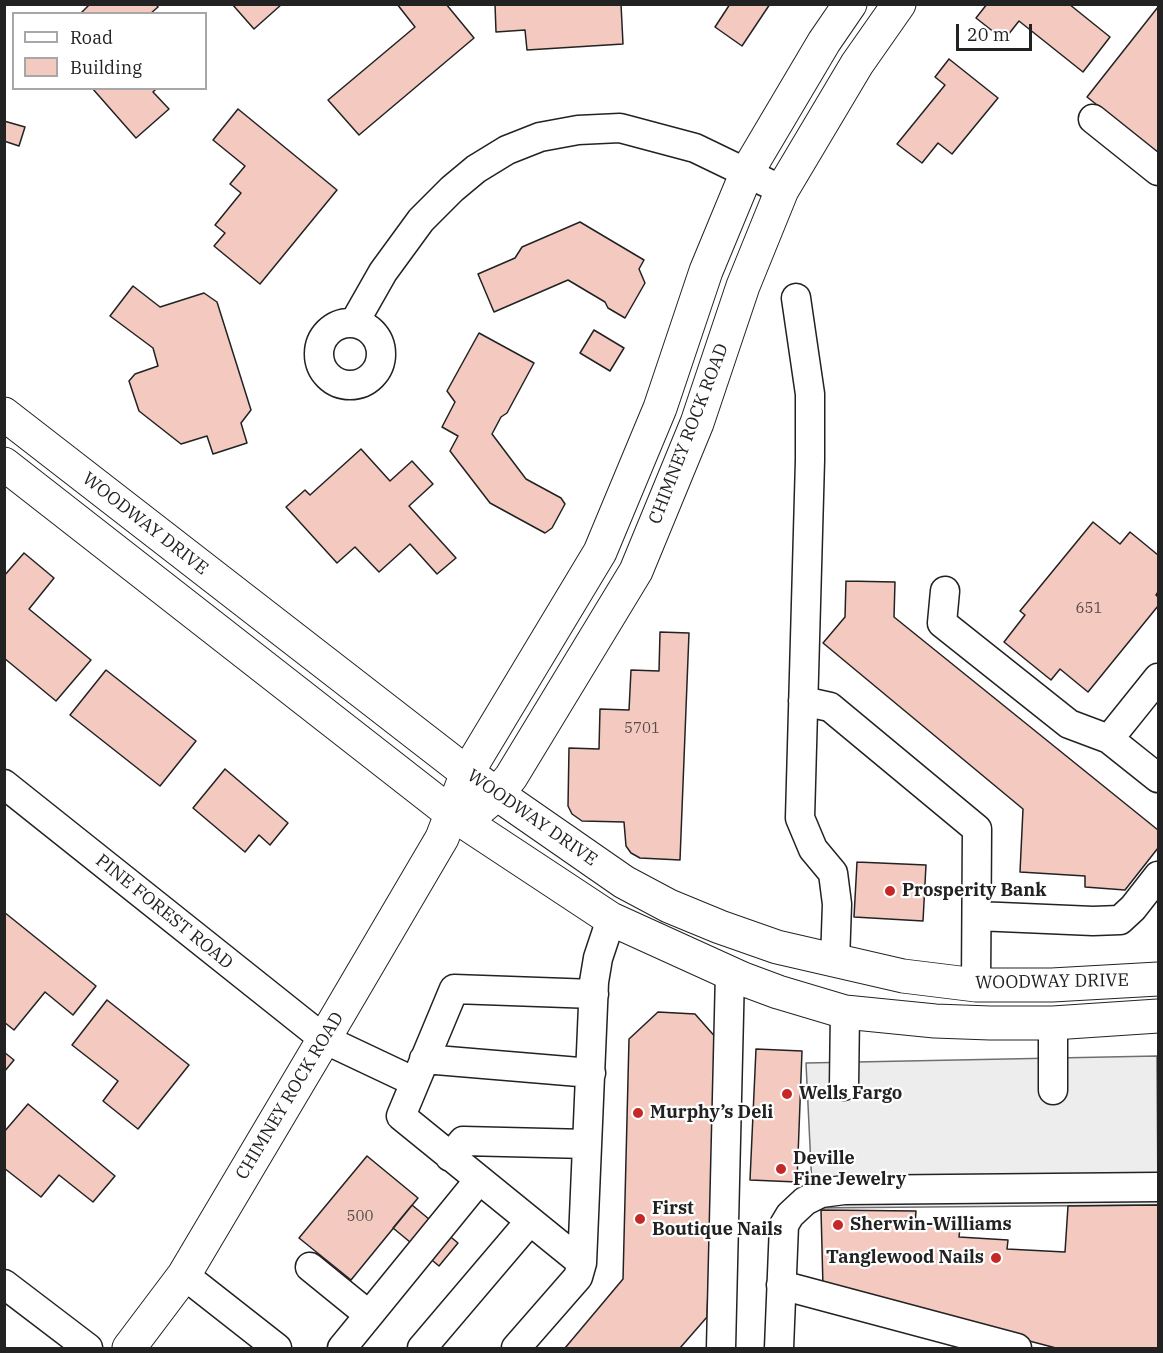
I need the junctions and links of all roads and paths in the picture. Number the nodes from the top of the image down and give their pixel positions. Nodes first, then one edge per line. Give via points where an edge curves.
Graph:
1 (850, 4) edge
2 (899, 4) edge
3 (1093, 119) dead end
4 (1158, 171) edge
5 (747, 172) junction
6 (782, 190) junction
7 (796, 297) dead end
8 (354, 323) dead end
9 (4, 414) edge
10 (4, 464) edge
11 (130, 512) junction
12 (106, 543) junction
13 (945, 591) dead end
14 (1158, 678) edge
15 (803, 701) junction
16 (1109, 739) junction
17 (467, 773) junction
18 (1158, 778) edge
19 (4, 784) edge
20 (497, 794) junction
21 (452, 825) junction
22 (1158, 876) edge
23 (977, 916) junction
24 (610, 919) junction
25 (835, 961) junction
26 (730, 973) junction
27 (1158, 979) edge
28 (976, 985) junction
29 (594, 994) junction
30 (845, 1012) junction
31 (1158, 1016) edge
32 (1053, 1023) junction
33 (324, 1039) junction
34 (419, 1071) junction
35 (591, 1073) junction
36 (844, 1086) dead end
37 (1053, 1090) dead end
38 (587, 1144) junction
39 (450, 1157) junction
40 (479, 1180) junction
41 (1158, 1187) edge
42 (530, 1221) junction
43 (582, 1263) junction
44 (310, 1267) dead end
45 (184, 1275) junction
46 (4, 1284) edge
47 (781, 1285) junction
48 (369, 1315) junction
49 (88, 1348) edge
50 (129, 1348) edge
51 (277, 1348) edge
52 (342, 1348) edge
53 (422, 1348) edge
54 (516, 1348) edge
55 (721, 1348) edge
56 (779, 1348) edge
57 (1017, 1348) edge

1 - 5 main road, CHIMNEY ROCK ROAD
2 - 6 main road, CHIMNEY ROCK ROAD via 857,64
3 - 4 street
5 - 6 street
5 - 8 street via 695,148 620,128 540,137 476,168 421,220 382,272
5 - 17 main road, CHIMNEY ROCK ROAD via 706,271 660,408 600,552
6 - 20 main road, CHIMNEY ROCK ROAD via 743,286 697,423 636,571
7 - 15 street via 810,394
9 - 11 main road, WOODWAY DRIVE
10 - 12 main road
11 - 12 main road
11 - 17 main road, WOODWAY DRIVE
12 - 21 main road
13 - 16 street via 942,623 1069,724
14 - 16 street
15 - 23 street via 830,707 977,829
15 - 25 street via 800,818 813,849 833,873 837,904
16 - 18 street
17 - 20 main road, WOODWAY DRIVE
17 - 21 main road, CHIMNEY ROCK ROAD
19 - 33 street, PINE FOREST ROAD
20 - 21 main road, CHIMNEY ROCK ROAD
20 - 25 main road, WOODWAY DRIVE via 624,882 669,906 777,946
21 - 24 main road
21 - 33 main road, CHIMNEY ROCK ROAD
22 - 23 street via 1120,920
23 - 28 street
24 - 26 main road
24 - 29 street via 598,958
25 - 28 main road, WOODWAY DRIVE via 903,976
25 - 30 main road
26 - 30 main road
26 - 55 street
27 - 28 main road, WOODWAY DRIVE
29 - 34 street via 454,989
29 - 35 street
30 - 32 main road via 935,1021
30 - 36 street
31 - 32 main road
32 - 37 street
33 - 34 street, PINE FOREST ROAD
33 - 45 main road, CHIMNEY ROCK ROAD
34 - 35 street
34 - 39 street via 400,1116
35 - 38 street
38 - 39 street via 464,1141
38 - 43 street
39 - 40 street
40 - 42 street
40 - 48 street
41 - 47 street via 820,1192 790,1215 784,1226
42 - 43 street
42 - 53 street
43 - 54 street via 578,1277
44 - 48 street
45 - 50 main road, CHIMNEY ROCK ROAD
45 - 51 street
46 - 49 street
47 - 56 street
47 - 57 street
48 - 52 street

